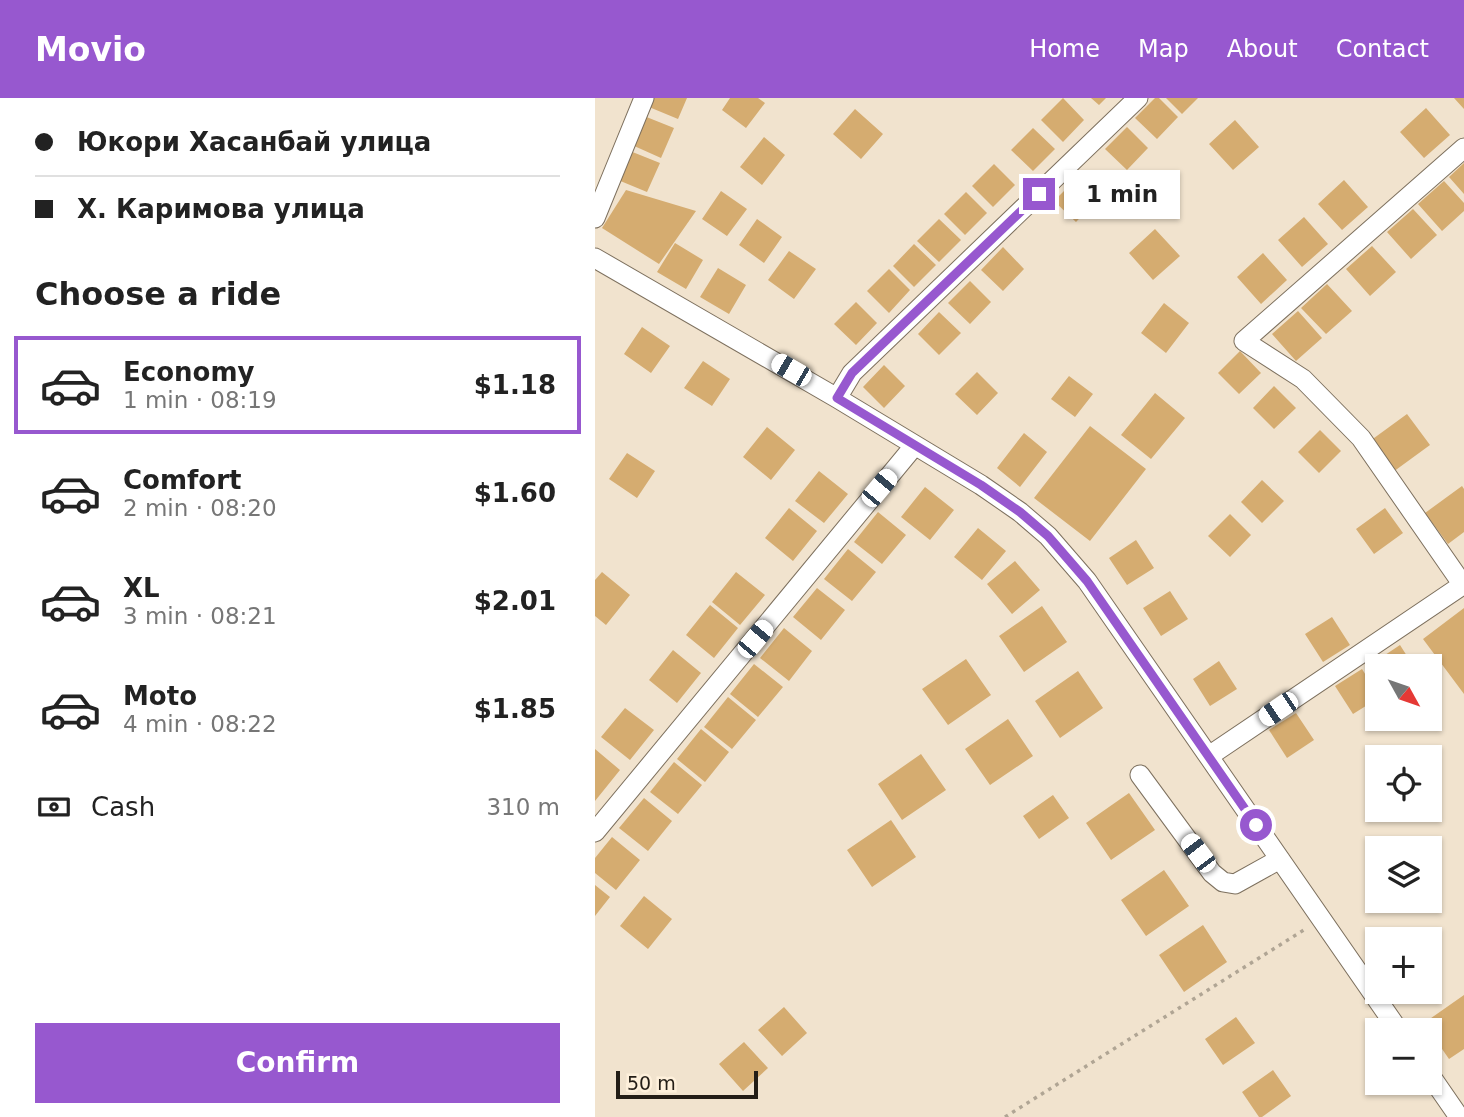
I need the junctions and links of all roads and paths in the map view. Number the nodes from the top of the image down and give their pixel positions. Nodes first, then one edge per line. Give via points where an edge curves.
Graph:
1 (644, 98) edge
2 (1138, 98) edge
3 (1464, 148) edge
4 (595, 218) edge
5 (598, 265) edge
6 (837, 398) junction
7 (915, 445) junction
8 (1463, 584) edge
9 (1209, 756) junction
10 (1140, 775) dead end
11 (595, 832) edge
12 (1280, 859) junction
13 (1321, 919) junction
14 (1390, 1018) edge
15 (1442, 1092) edge
16 (1005, 1117) edge
17 (1459, 1117) edge

1 - 4 street
2 - 6 street via 852,373
3 - 8 street via 1244,341 1303,379 1361,438
5 - 6 street
6 - 7 street
7 - 9 street via 1000,498 1048,536 1087,581
7 - 11 street
8 - 9 street
9 - 12 street
10 - 12 street via 1223,882 1235,884
12 - 13 street
13 - 14 street
13 - 16 path
15 - 17 street

